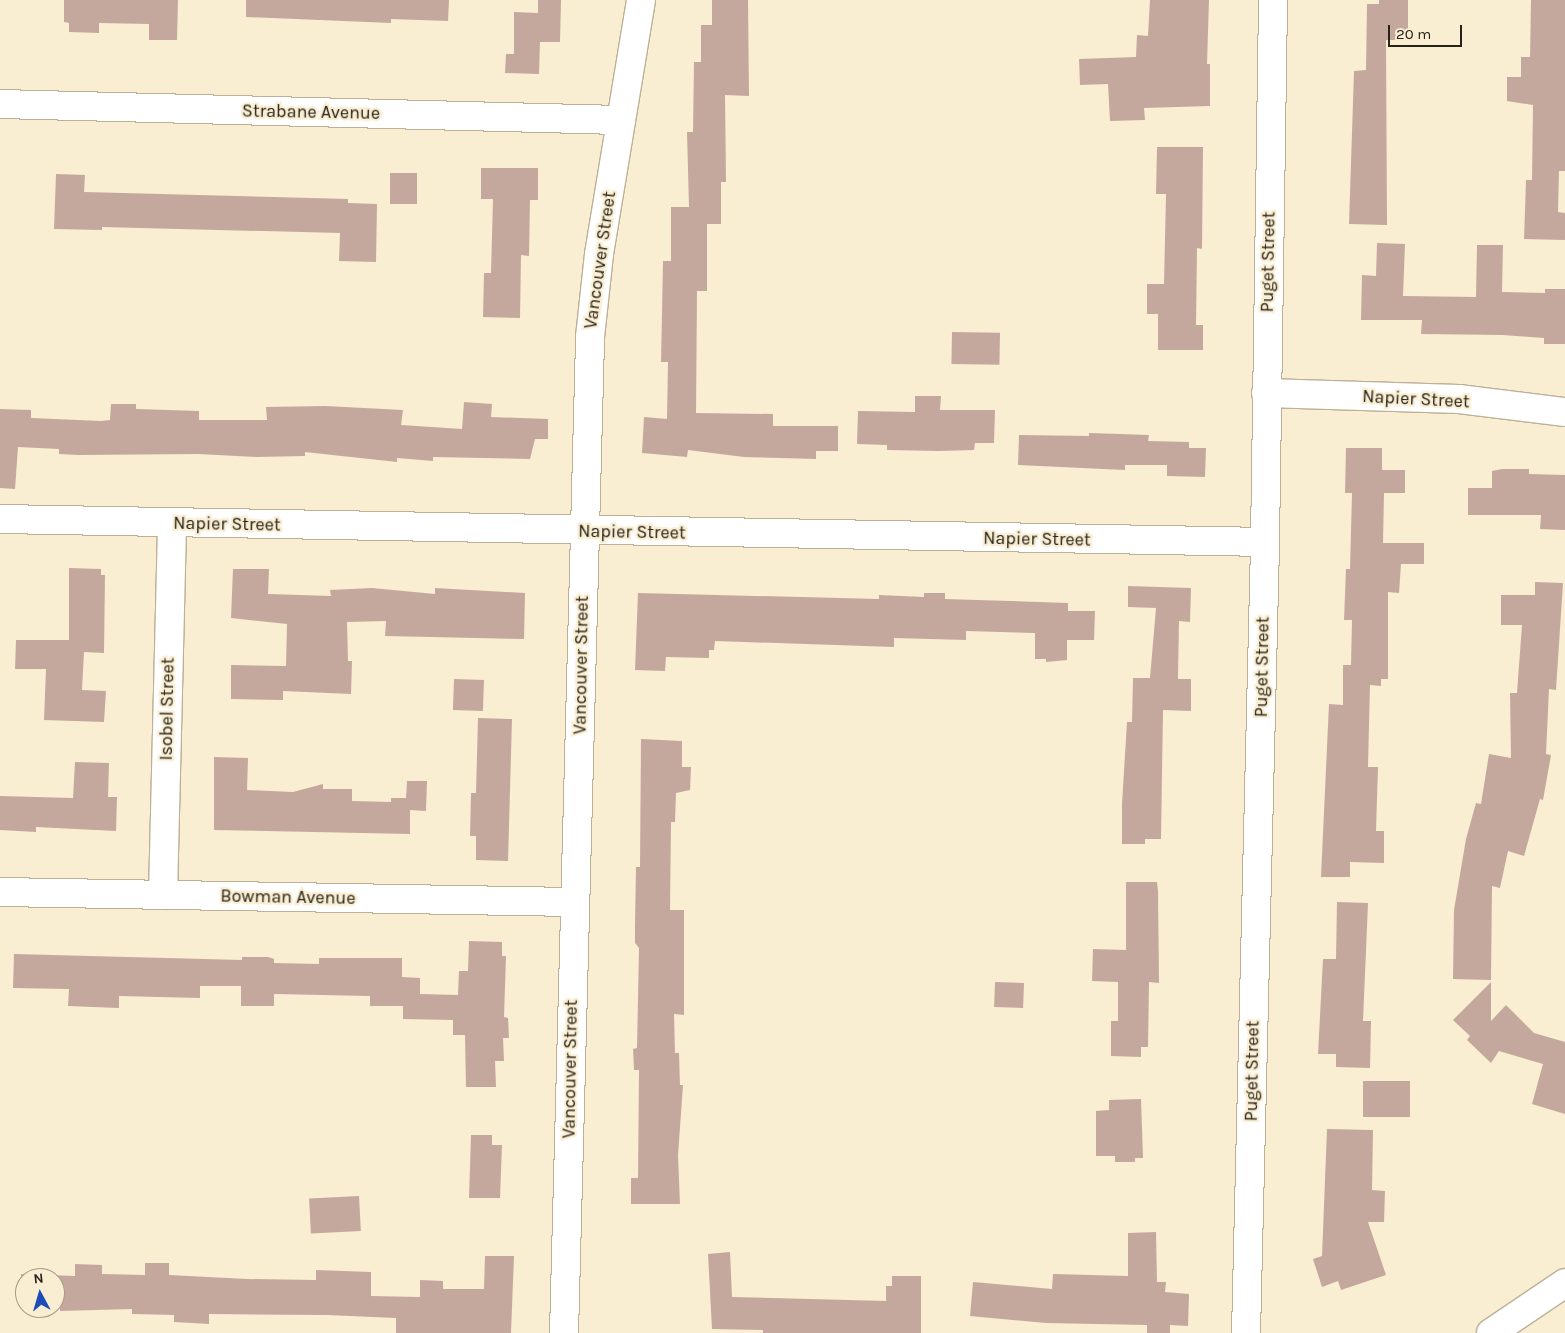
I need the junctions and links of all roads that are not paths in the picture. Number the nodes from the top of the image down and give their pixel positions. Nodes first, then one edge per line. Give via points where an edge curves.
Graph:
1 (641, 0) edge
2 (1273, 0) edge
3 (0, 104) edge
4 (621, 120) junction
5 (1266, 392) junction
6 (1565, 412) edge
7 (0, 519) edge
8 (172, 523) junction
9 (585, 531) junction
10 (1265, 542) junction
11 (0, 892) edge
12 (163, 895) junction
13 (575, 902) junction
14 (1565, 1284) edge
15 (564, 1333) edge
16 (1246, 1333) edge
17 (1491, 1333) edge

1 - 4 street, Vancouver Street
2 - 5 street, Puget Street
3 - 4 street, Strabane Avenue
4 - 9 street, Vancouver Street via 590,337
5 - 6 street, Napier Street via 1459,399
5 - 10 street, Puget Street
7 - 8 street, Napier Street
8 - 9 street, Napier Street
8 - 12 street, Isobel Street
9 - 10 street, Napier Street
9 - 13 street, Vancouver Street
10 - 16 street, Puget Street
11 - 12 street, Bowman Avenue
12 - 13 street, Bowman Avenue
13 - 15 street, Vancouver Street
14 - 17 street

